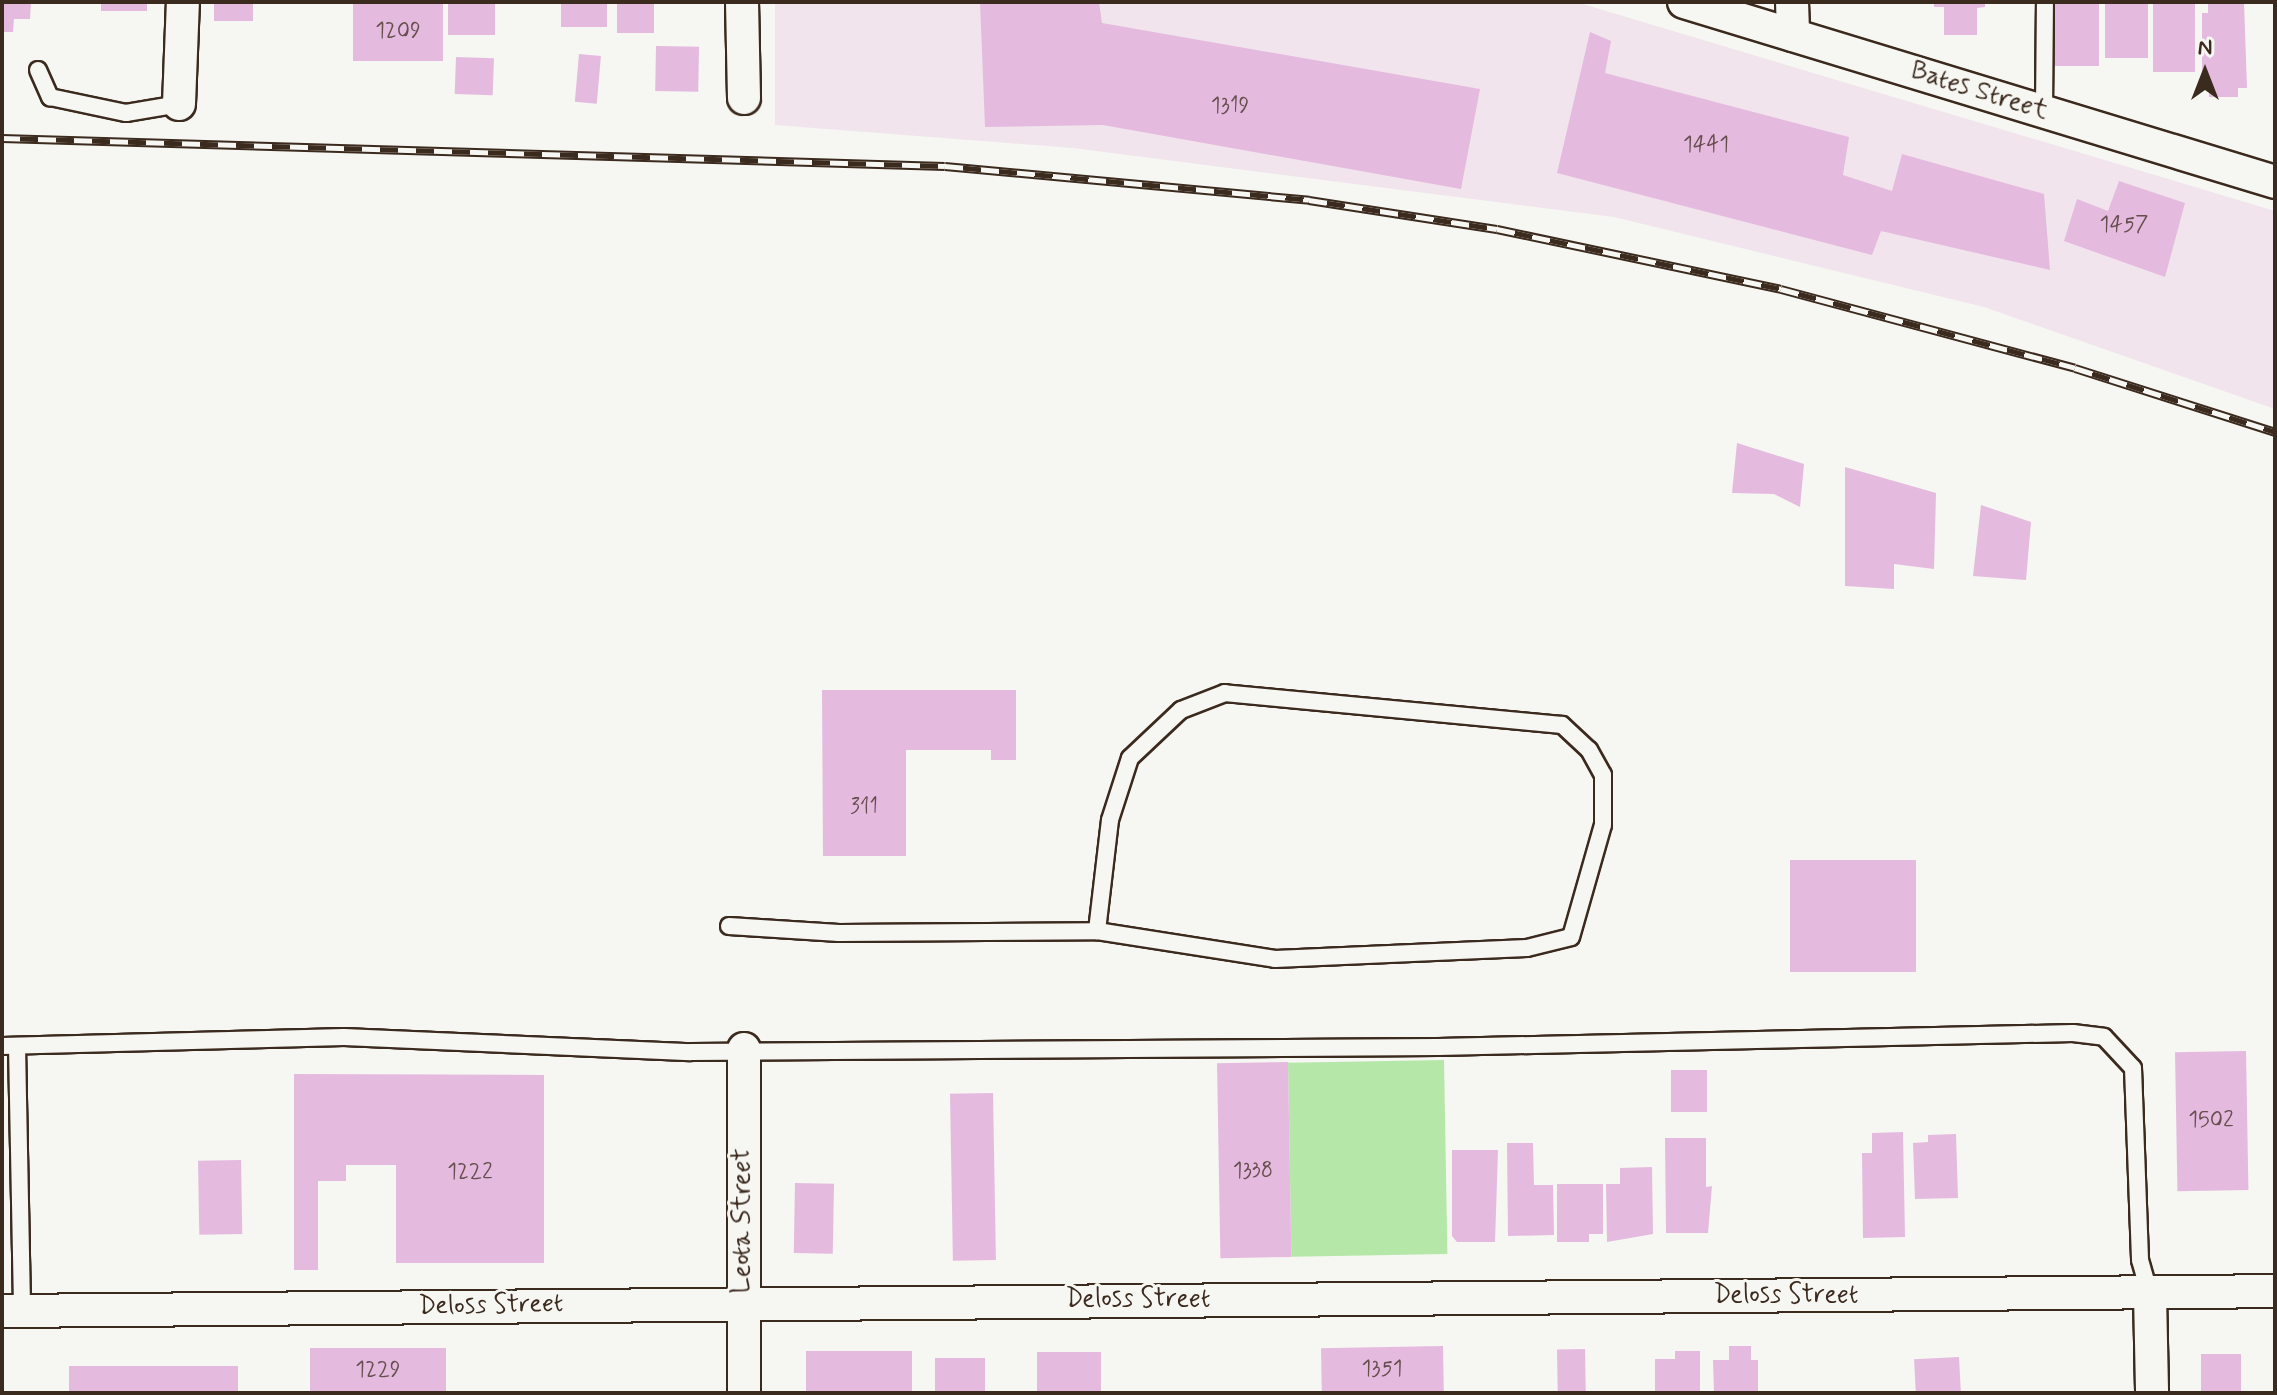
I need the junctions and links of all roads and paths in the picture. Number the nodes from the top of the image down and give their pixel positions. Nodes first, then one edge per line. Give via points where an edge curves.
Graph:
1 (183, 2) edge
2 (742, 2) edge
3 (1684, 2) edge
4 (1792, 2) edge
5 (2045, 2) edge
6 (1793, 35) junction
7 (38, 70) dead end
8 (744, 98) dead end
9 (179, 104) joint
10 (2044, 112) junction
11 (2275, 182) edge
12 (729, 926) dead end
13 (1097, 931) junction
14 (9, 1046) edge
15 (744, 1049) junction
16 (2275, 1291) edge
17 (2150, 1294) junction
18 (743, 1303) junction
19 (12, 1311) edge
20 (744, 1393) edge
21 (2152, 1393) edge

1 - 9 street
2 - 8 street
3 - 6 street, Bates Street
4 - 6 street
5 - 10 lane
6 - 10 street, Bates Street
7 - 9 lane via 50,97 126,113
10 - 11 street, Bates Street
12 - 13 lane via 839,933
13 - 13 lane via 1275,959 1406,957 1527,948 1571,937 1603,825 1603,775 1589,750 1562,725 1225,693 1181,710 1130,758 1110,820
14 - 15 lane via 344,1037 691,1052
14 - 19 lane
15 - 17 lane via 1438,1047 1792,1037 2104,1037 2133,1068 2140,1260
15 - 18 street, Leota Street
16 - 17 street, Deloss Street
17 - 18 street, Deloss Street
17 - 21 street
18 - 19 street, Deloss Street
18 - 20 street, Leota Street

